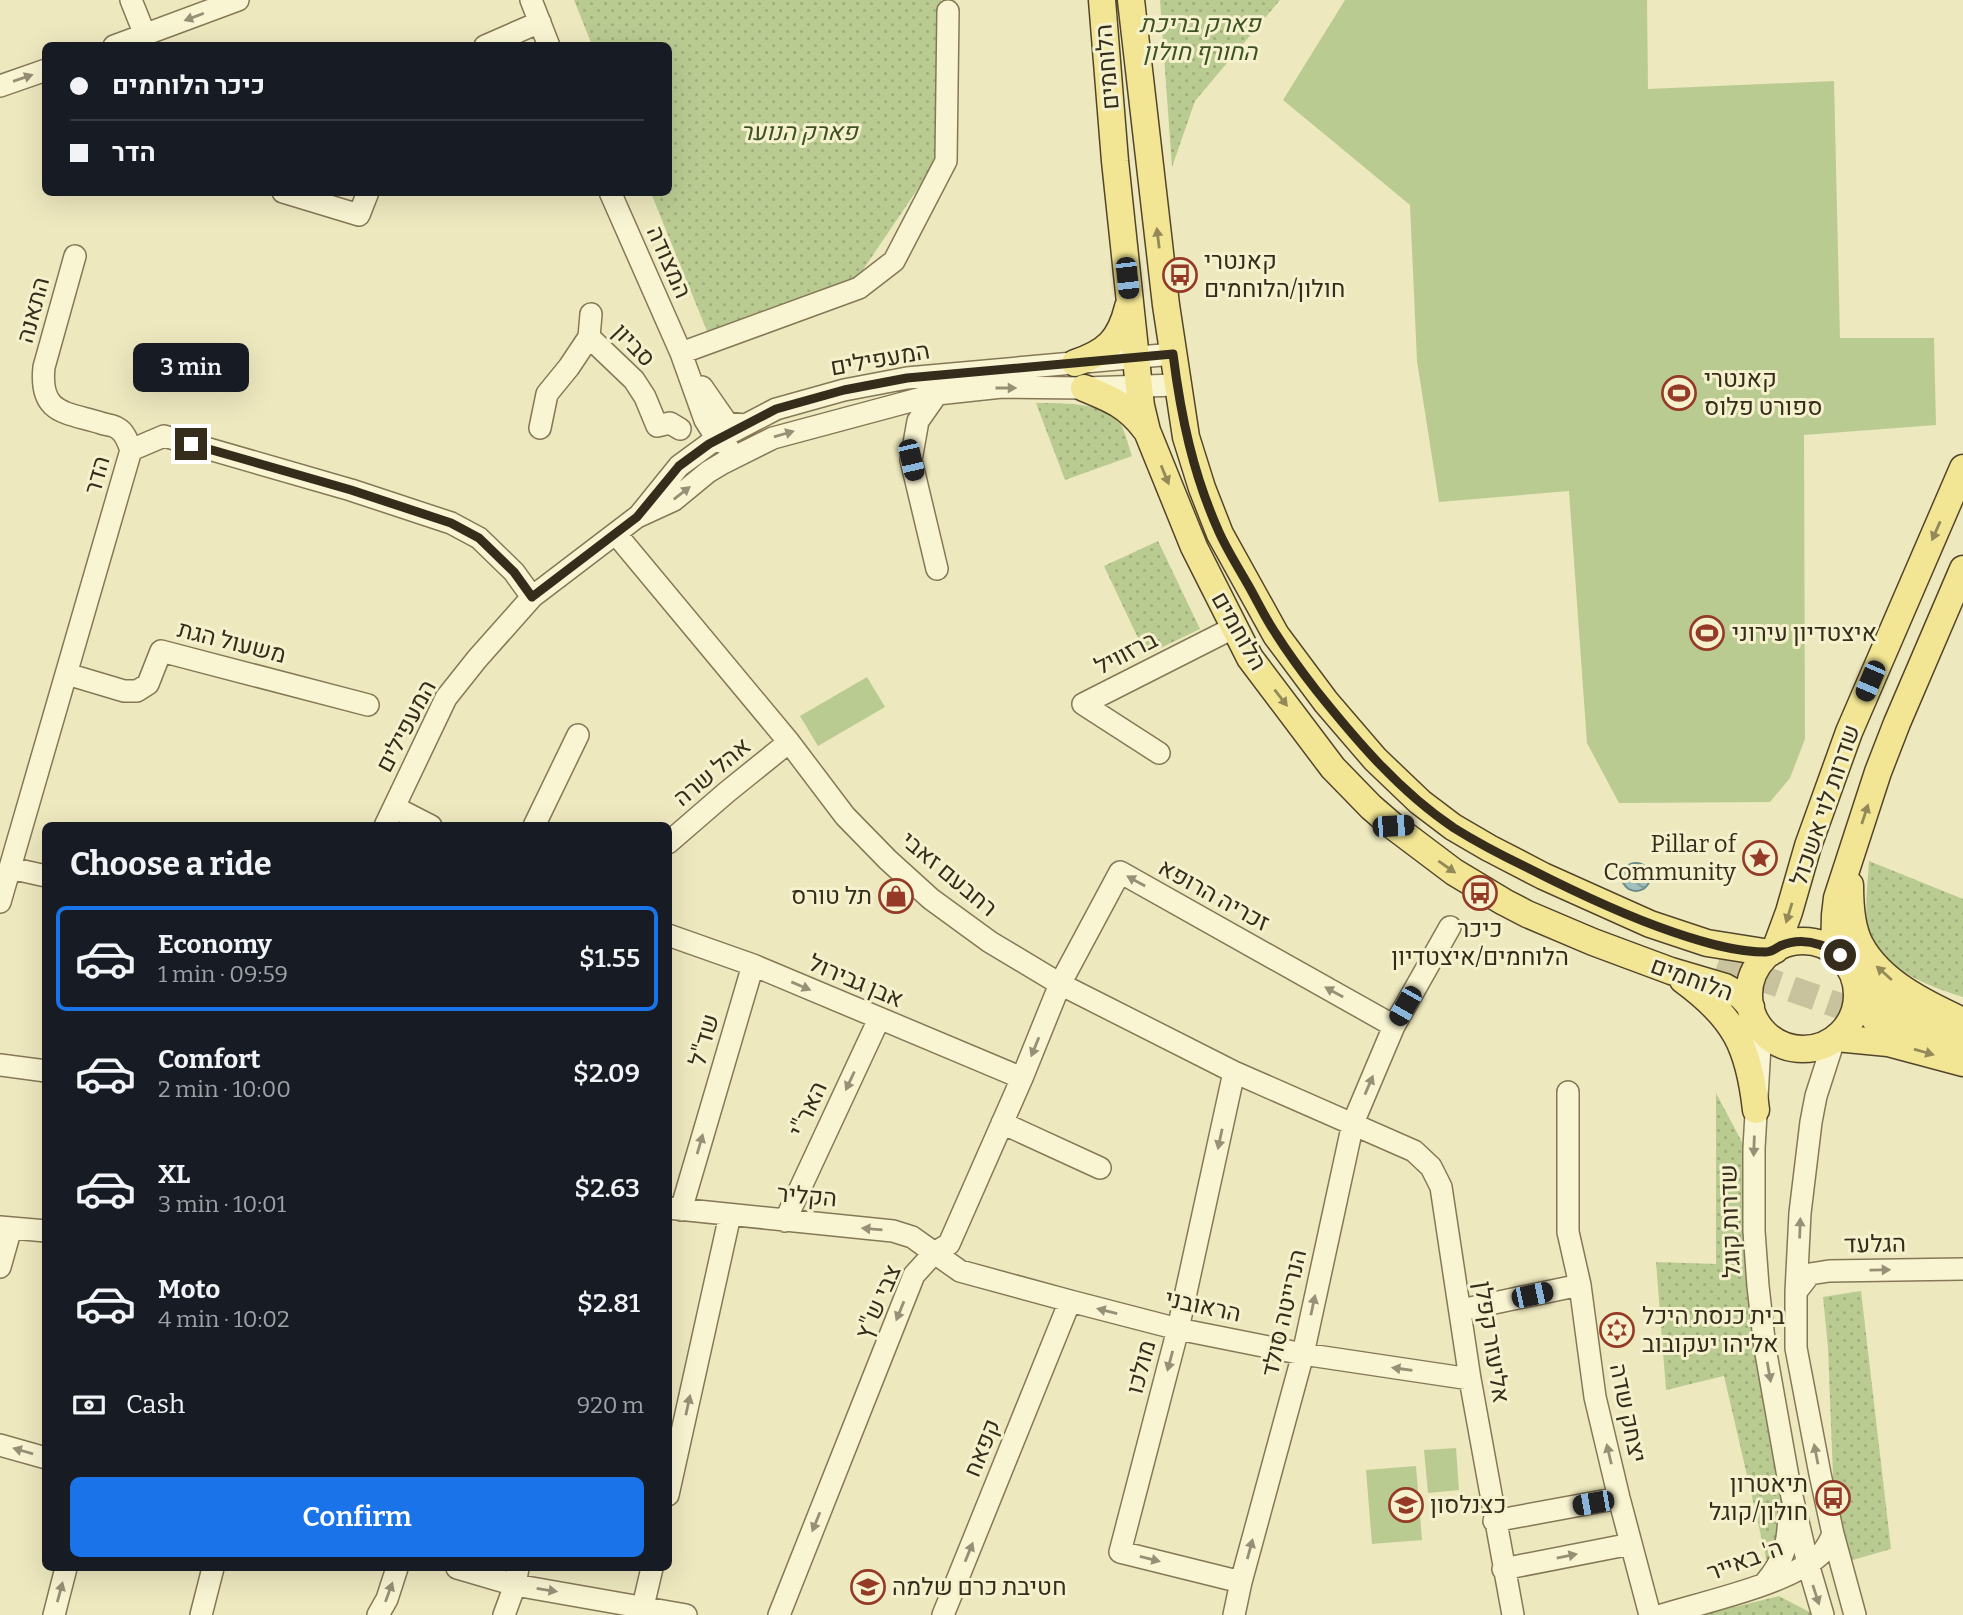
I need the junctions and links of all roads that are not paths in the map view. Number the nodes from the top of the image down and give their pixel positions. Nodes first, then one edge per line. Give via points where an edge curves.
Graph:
1 (131, 0) edge
2 (238, 0) edge
3 (531, 0) edge
4 (1101, 0) edge
5 (1131, 0) edge
6 (948, 11) dead end
7 (540, 22) junction
8 (147, 34) junction
9 (125, 42) edge
10 (494, 42) edge
11 (548, 42) edge
12 (42, 71) edge
13 (0, 86) edge
14 (296, 196) edge
15 (366, 196) edge
16 (612, 196) edge
17 (75, 256) dead end
18 (1130, 302) junction
19 (592, 314) dead end
20 (589, 337) junction
21 (681, 353) junction
22 (1173, 354) junction
23 (1135, 358) junction
24 (1075, 363) junction
25 (1177, 385) junction
26 (1139, 387) junction
27 (1084, 388) junction
28 (937, 394) junction
29 (744, 425) junction
30 (540, 428) dead end
31 (680, 429) dead end
32 (1147, 431) junction
33 (717, 439) junction
34 (751, 449) junction
35 (131, 450) junction
36 (1963, 468) edge
37 (637, 517) junction
38 (616, 534) junction
39 (937, 569) dead end
40 (1963, 569) edge
41 (532, 597) junction
42 (1235, 627) junction
43 (67, 674) junction
44 (368, 705) dead end
45 (578, 735) dead end
46 (789, 742) junction
47 (1159, 753) dead end
48 (1422, 813) junction
49 (389, 816) edge
50 (415, 822) edge
51 (536, 822) edge
52 (1393, 826) junction
53 (672, 840) edge
54 (1849, 862) junction
55 (10, 868) junction
56 (42, 875) edge
57 (0, 900) edge
58 (1450, 927) dead end
59 (672, 936) edge
60 (1772, 951) junction
61 (1835, 951) junction
62 (1718, 963) tunnel mouth
63 (753, 965) junction
64 (1671, 971) junction
65 (1854, 977) junction
66 (1060, 984) junction
67 (1756, 1018) junction
68 (1874, 1018) tunnel mouth
69 (878, 1019) junction
70 (1963, 1022) edge
71 (1394, 1026) junction
72 (1835, 1039) junction
73 (1963, 1042) edge
74 (1963, 1063) edge
75 (0, 1065) edge
76 (42, 1070) edge
77 (1234, 1072) junction
78 (1022, 1078) junction
79 (1568, 1092) dead end
80 (1756, 1110) junction
81 (1002, 1123) junction
82 (1353, 1124) junction
83 (1100, 1168) dead end
84 (675, 1209) edge
85 (730, 1215) junction
86 (785, 1221) junction
87 (6, 1227) edge
88 (42, 1231) edge
89 (934, 1253) junction
90 (0, 1267) edge
91 (1963, 1269) edge
92 (1580, 1285) junction
93 (1796, 1292) junction
94 (1070, 1301) junction
95 (1461, 1310) junction
96 (1178, 1329) junction
97 (1303, 1354) junction
98 (1470, 1379) junction
99 (0, 1445) edge
100 (42, 1457) edge
101 (672, 1477) edge
102 (1790, 1488) junction
103 (1619, 1498) junction
104 (1494, 1521) junction
105 (1833, 1534) junction
106 (1631, 1544) junction
107 (1808, 1564) junction
108 (1503, 1569) junction
109 (65, 1571) edge
110 (211, 1571) edge
111 (396, 1571) edge
112 (477, 1571) edge
113 (651, 1571) edge
114 (517, 1577) edge
115 (1241, 1582) junction
116 (1764, 1584) junction
117 (642, 1611) edge
118 (54, 1615) edge
119 (201, 1615) edge
120 (378, 1615) edge
121 (504, 1615) edge
122 (686, 1615) edge
123 (779, 1615) edge
124 (943, 1615) edge
125 (1234, 1615) edge
126 (1513, 1615) edge
127 (1650, 1615) edge
128 (1662, 1615) edge
129 (1823, 1615) edge
130 (1855, 1615) edge

1 - 8 street
2 -> 8 street
3 - 7 street
4 - 18 main road, הלוחמים
22 -> 5 main road, הלוחמים
6 - 21 street via 946,161 894,261 859,288
7 - 10 street
7 - 11 street
8 - 9 street
13 -> 12 street
14 - 15 street via 359,215
16 - 21 street, המצודה
17 - 35 street, התאנה via 44,368 45,396 61,411 119,428
18 - 23 main road, הלוחמים
18 - 24 main road via 1114,341
19 - 20 street
20 - 30 street, סביון via 547,394
20 - 31 street, סביון via 634,380 657,426 670,423
21 - 29 street, המצודה via 727,423
21 - 33 street, המצודה via 705,420
22 - 23 street, המעפילים
22 - 25 main road, הלוחמים
23 - 24 street, המעפילים
23 - 26 main road, הלוחמים
24 - 29 street, המעפילים via 907,378 776,409
25 - 26 street, המעפילים
25 - 48 main road, הלוחמים via 1186,437 1220,534 1276,635
26 - 27 street, המעפילים
26 - 32 main road, הלוחמים
28 -> 27 street, המעפילים via 1002,387
27 - 32 main road via 1124,406
34 -> 28 street, המעפילים via 773,438
28 - 39 street via 918,421 911,460
29 - 33 street, המעפילים
32 -> 42 main road, הלוחמים via 1194,547
33 - 34 street
33 - 37 street, המעפילים via 679,466
37 -> 34 street, המעפילים via 674,500 708,472
35 - 41 street, הדר via 164,436 451,523 479,538
35 - 43 street, הדר
36 -> 60 main road, שדרות לוי אשכול via 1849,732
37 - 38 street, המעפילים
38 - 41 street, המעפילים
38 - 46 street, רחבעם זאבי
54 -> 40 main road, שדרות לוי אשכול via 1897,723
41 - 49 street, המעפילים via 446,698
42 - 47 street, ברזוויל via 1083,704
42 -> 52 main road, הלוחמים via 1250,658 1333,768
43 - 44 street, משעול הגת via 137,691 148,684 161,650
43 - 55 street, הדר
45 - 51 street
46 - 53 street, אהל שרה
46 - 66 street, רחבעם זאבי via 845,816 931,899
48 - 52 main road
48 - 60 main road, הלוחמים via 1604,905 1662,928 1699,941
48 - 62 main road via 1507,875 1579,911
49 - 50 street
52 -> 64 main road, הלוחמים via 1504,902
54 - 61 main road, שדרות לוי אשכול via 1837,898
70 -> 54 main road via 1898,984 1867,956 1853,924
55 - 56 street
55 - 57 street, הדר
58 - 71 street, הנרייטה סולד
59 - 63 street, אבן גבירול
60 - 61 main road via 1805,941
60 - 67 main road via 1761,961 1750,984
61 - 65 main road
63 -> 69 street, אבן גבירול
84 -> 63 street, שד"ל
64 - 67 main road, הלוחמים via 1734,991
64 - 80 main road via 1716,1007 1737,1034 1750,1069
65 - 70 main road via 1889,1001
65 - 72 main road via 1857,1003
71 -> 66 street, זכריה הרופא via 1120,872
66 - 77 street, רחבעם זאבי
66 -> 78 street, צבי ש"ץ
67 - 72 main road via 1772,1039 1796,1049
67 - 80 street, שדרות קוגל
68 - 73 main road
69 - 78 street, אבן גבירול
69 -> 86 street, האר"י
82 -> 71 street, הנרייטה סולד
72 -> 74 main road via 1888,1043
93 -> 72 street via 1811,1122
75 - 76 street
77 - 82 street, רחבעם זאבי
77 -> 96 street, מולכו
78 - 81 street, צבי ש"ץ
79 - 92 street, יצחק שדה via 1568,1232
80 -> 102 street, שדרות קוגל via 1753,1188 1758,1286
81 - 83 street
81 - 89 street, צבי ש"ץ via 949,1244
82 - 95 street, אליעזר קפלן via 1414,1151 1431,1167 1441,1187
97 -> 82 street, הנרייטה סולד
84 - 85 street, הקליר
85 - 86 street, הקליר
101 -> 85 street
89 -> 86 street, הקליר via 912,1237 893,1231
87 - 88 street
87 - 90 street
89 - 94 street, הראובני via 960,1271
89 -> 123 street, צבי ש"ץ via 914,1275
93 -> 91 street, הגלעד via 1810,1274 1829,1271
92 - 95 street
103 -> 92 street, יצחק שדה via 1595,1397
105 -> 93 street via 1796,1348
96 -> 94 street, הראובני
124 -> 94 street, קפאח
95 - 98 street, אליעזר קפלן
96 - 97 street, הראובני
96 -> 115 street, מולכו via 1120,1552
98 -> 97 street, הראובני
115 -> 97 street, הנרייטה סולד
98 - 104 street, אליעזר קפלן
100 -> 99 street
102 - 107 street, שדרות קוגל
102 - 116 street via 1785,1553
103 - 104 street
103 - 106 street, יצחק שדה
104 - 108 street, אליעזר קפלן
105 - 107 street, ה' באייר
105 - 130 street
108 -> 106 street
106 - 127 street, יצחק שדה
107 - 116 street, ה' באייר
107 -> 129 street, שדרות קוגל
108 - 126 street, אליעזר קפלן
118 -> 109 street
110 - 119 street
120 -> 111 street
112 - 114 street
113 - 117 street
114 -> 117 street
114 - 121 street
115 - 125 street, הנרייטה סולד
116 - 128 street, ה' באייר
117 - 122 street

